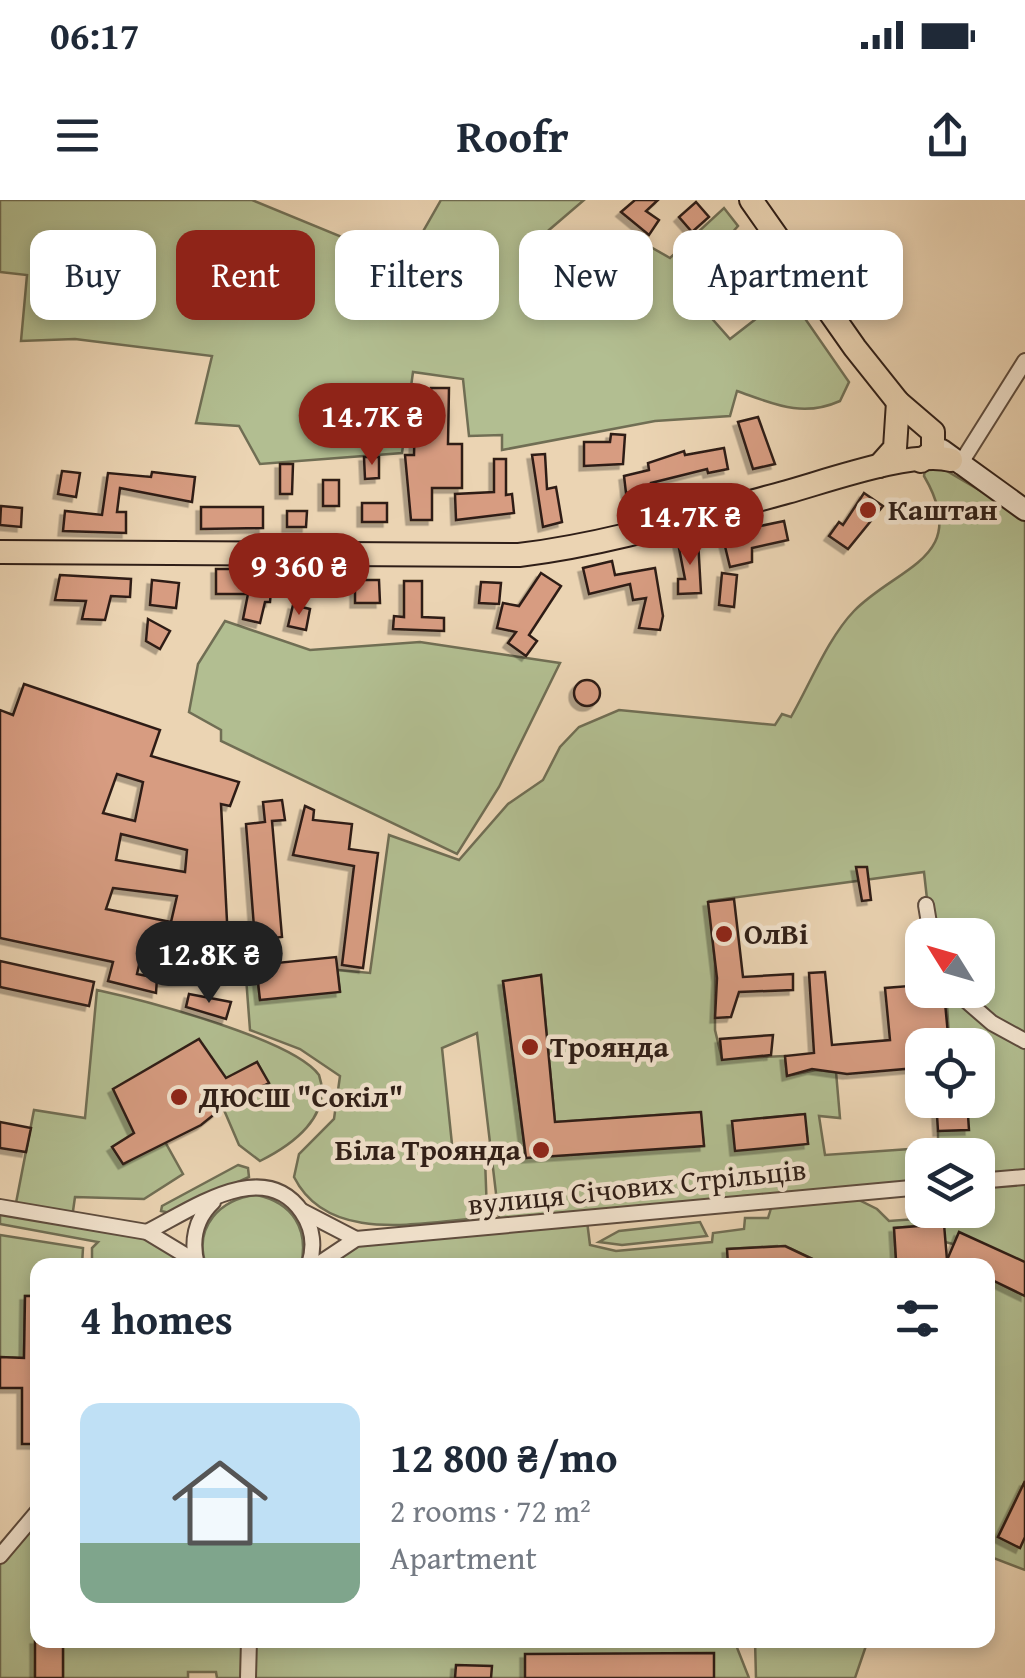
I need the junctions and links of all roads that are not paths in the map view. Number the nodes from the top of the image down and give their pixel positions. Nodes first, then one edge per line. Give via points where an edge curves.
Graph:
1 (752, 200) edge
2 (1025, 361) edge
3 (898, 402) junction
4 (928, 429) junction
5 (905, 448) junction
6 (955, 463) junction
7 (1025, 510) edge
8 (0, 552) edge
9 (926, 905) dead end
10 (928, 918) edge
11 (974, 1008) edge
12 (1025, 1042) edge
13 (1025, 1177) edge
14 (995, 1180) edge
15 (905, 1189) edge
16 (221, 1195) junction
17 (296, 1205) junction
18 (0, 1207) edge
19 (147, 1232) junction
20 (356, 1239) junction
21 (188, 1258) edge
22 (196, 1258) edge
23 (310, 1258) edge
24 (328, 1258) edge
25 (30, 1520) edge
26 (0, 1556) edge
27 (248, 1648) edge
28 (248, 1678) edge

1 - 3 main road
2 - 6 street
3 - 4 main road
3 - 5 main road
4 - 5 main road via 932,451
4 - 5 main road via 909,418
4 - 6 main road
5 - 6 main road
5 - 8 main road via 879,466 575,548 519,555
6 - 7 main road
9 - 10 street
11 - 12 street
13 - 14 street
15 - 20 street, вулиця Січових Стрільців
16 - 17 street via 257,1186
16 - 19 street
16 - 22 street via 197,1224
17 - 20 street
17 - 23 street via 313,1244
18 - 19 street
19 - 21 street
20 - 24 street, вулиця Січових Стрільців
25 - 26 street
27 - 28 street

